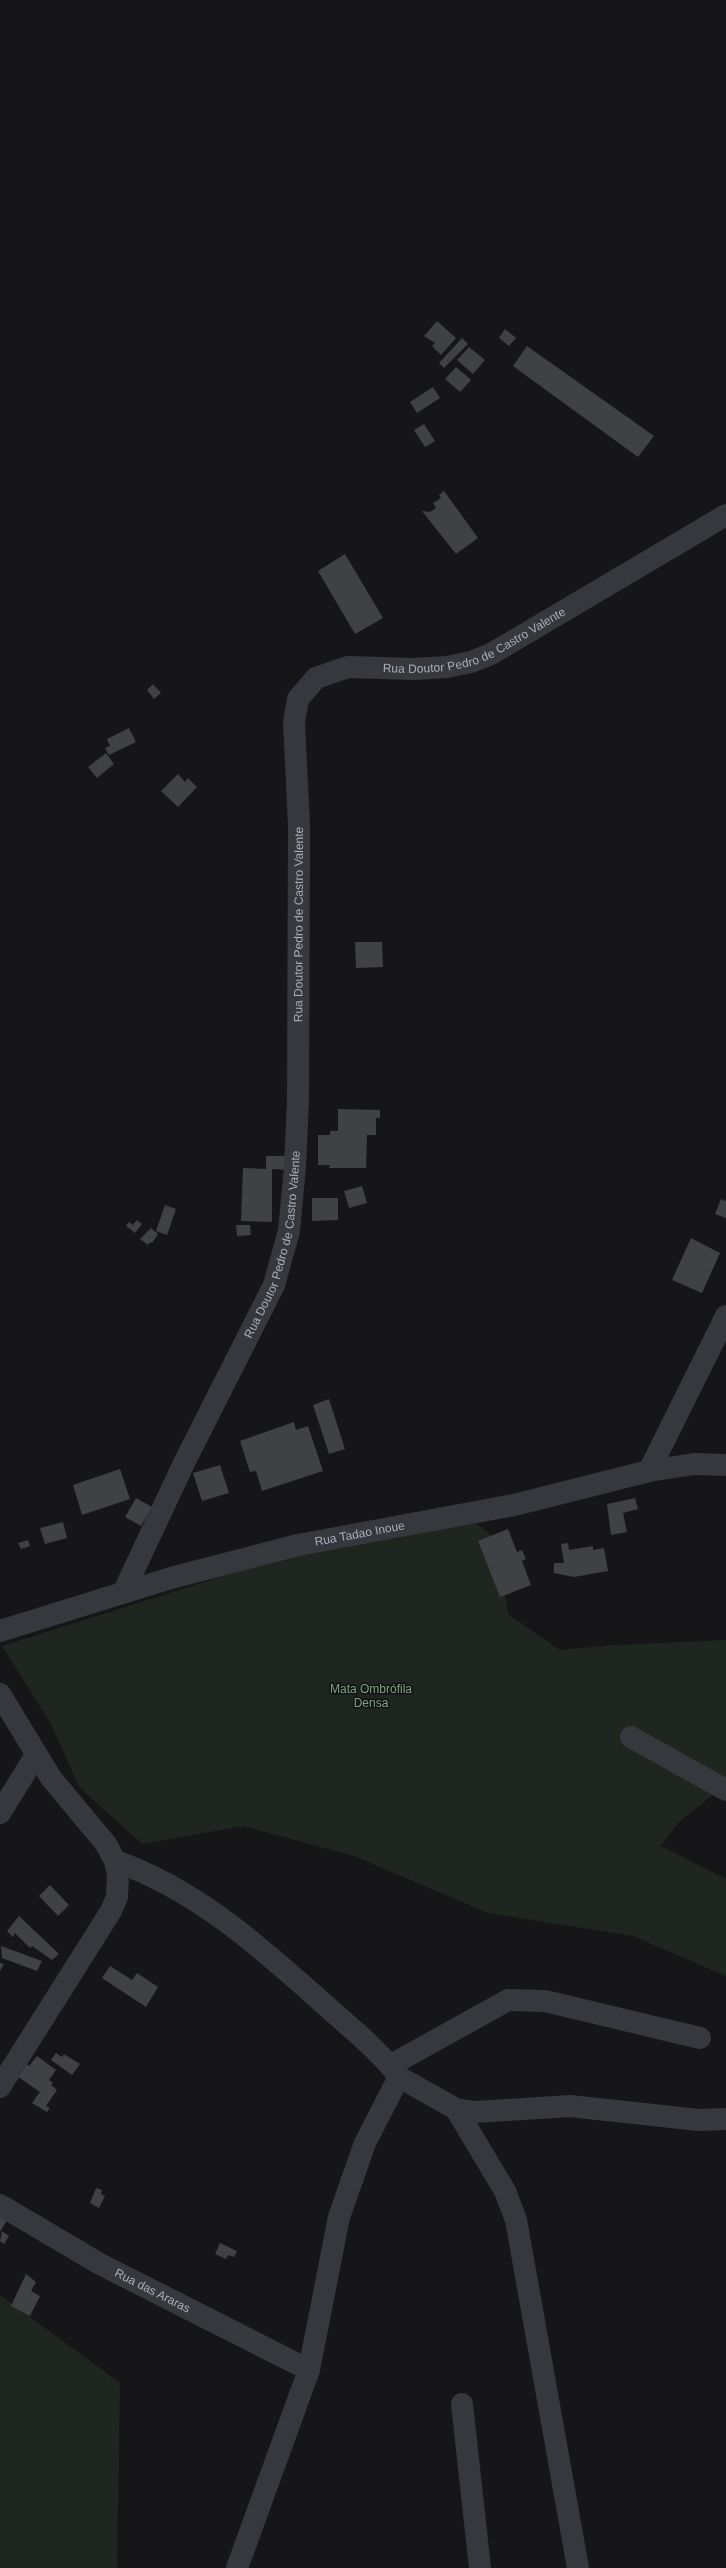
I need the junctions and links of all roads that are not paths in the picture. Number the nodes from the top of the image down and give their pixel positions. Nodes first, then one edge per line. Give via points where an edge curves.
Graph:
1 (726, 515) edge
2 (726, 1316) edge
3 (726, 1464) edge
4 (649, 1471) junction
5 (123, 1593) junction
6 (0, 1631) edge
7 (0, 1694) edge
8 (631, 1737) dead end
9 (36, 1755) junction
10 (726, 1790) edge
11 (0, 1813) edge
12 (115, 1862) junction
13 (700, 2038) dead end
14 (395, 2071) junction
15 (0, 2087) edge
16 (456, 2109) junction
17 (726, 2119) edge
18 (0, 2205) edge
19 (309, 2370) junction
20 (462, 2404) dead end
21 (237, 2568) edge
22 (480, 2568) edge
23 (578, 2568) edge

1 - 5 street, Rua Doutor Pedro de Castro Valente via 491,654 471,662 447,667 348,667 316,678 298,698 294,722 299,825 298,1099 296,1167 289,1231 274,1285 185,1461
2 - 4 street
3 - 4 street, Rua Tadao Inoue via 694,1464
4 - 5 street, Rua Tadao Inoue via 514,1505 298,1544
5 - 6 street, Rua Tadao Inoue
7 - 9 street
8 - 10 street
9 - 11 street
9 - 12 street via 64,1796 106,1844
12 - 14 street via 146,1872 179,1889 218,1916 292,1975
12 - 15 street via 118,1887 111,1911
13 - 14 street via 545,2001 508,2000
14 - 16 street
14 - 19 street via 365,2143 339,2217
16 - 17 street via 475,2112 570,2106 699,2120
16 - 23 street via 505,2191 516,2220
18 - 19 street, Rua das Araras via 100,2264
19 - 21 street
20 - 22 street

